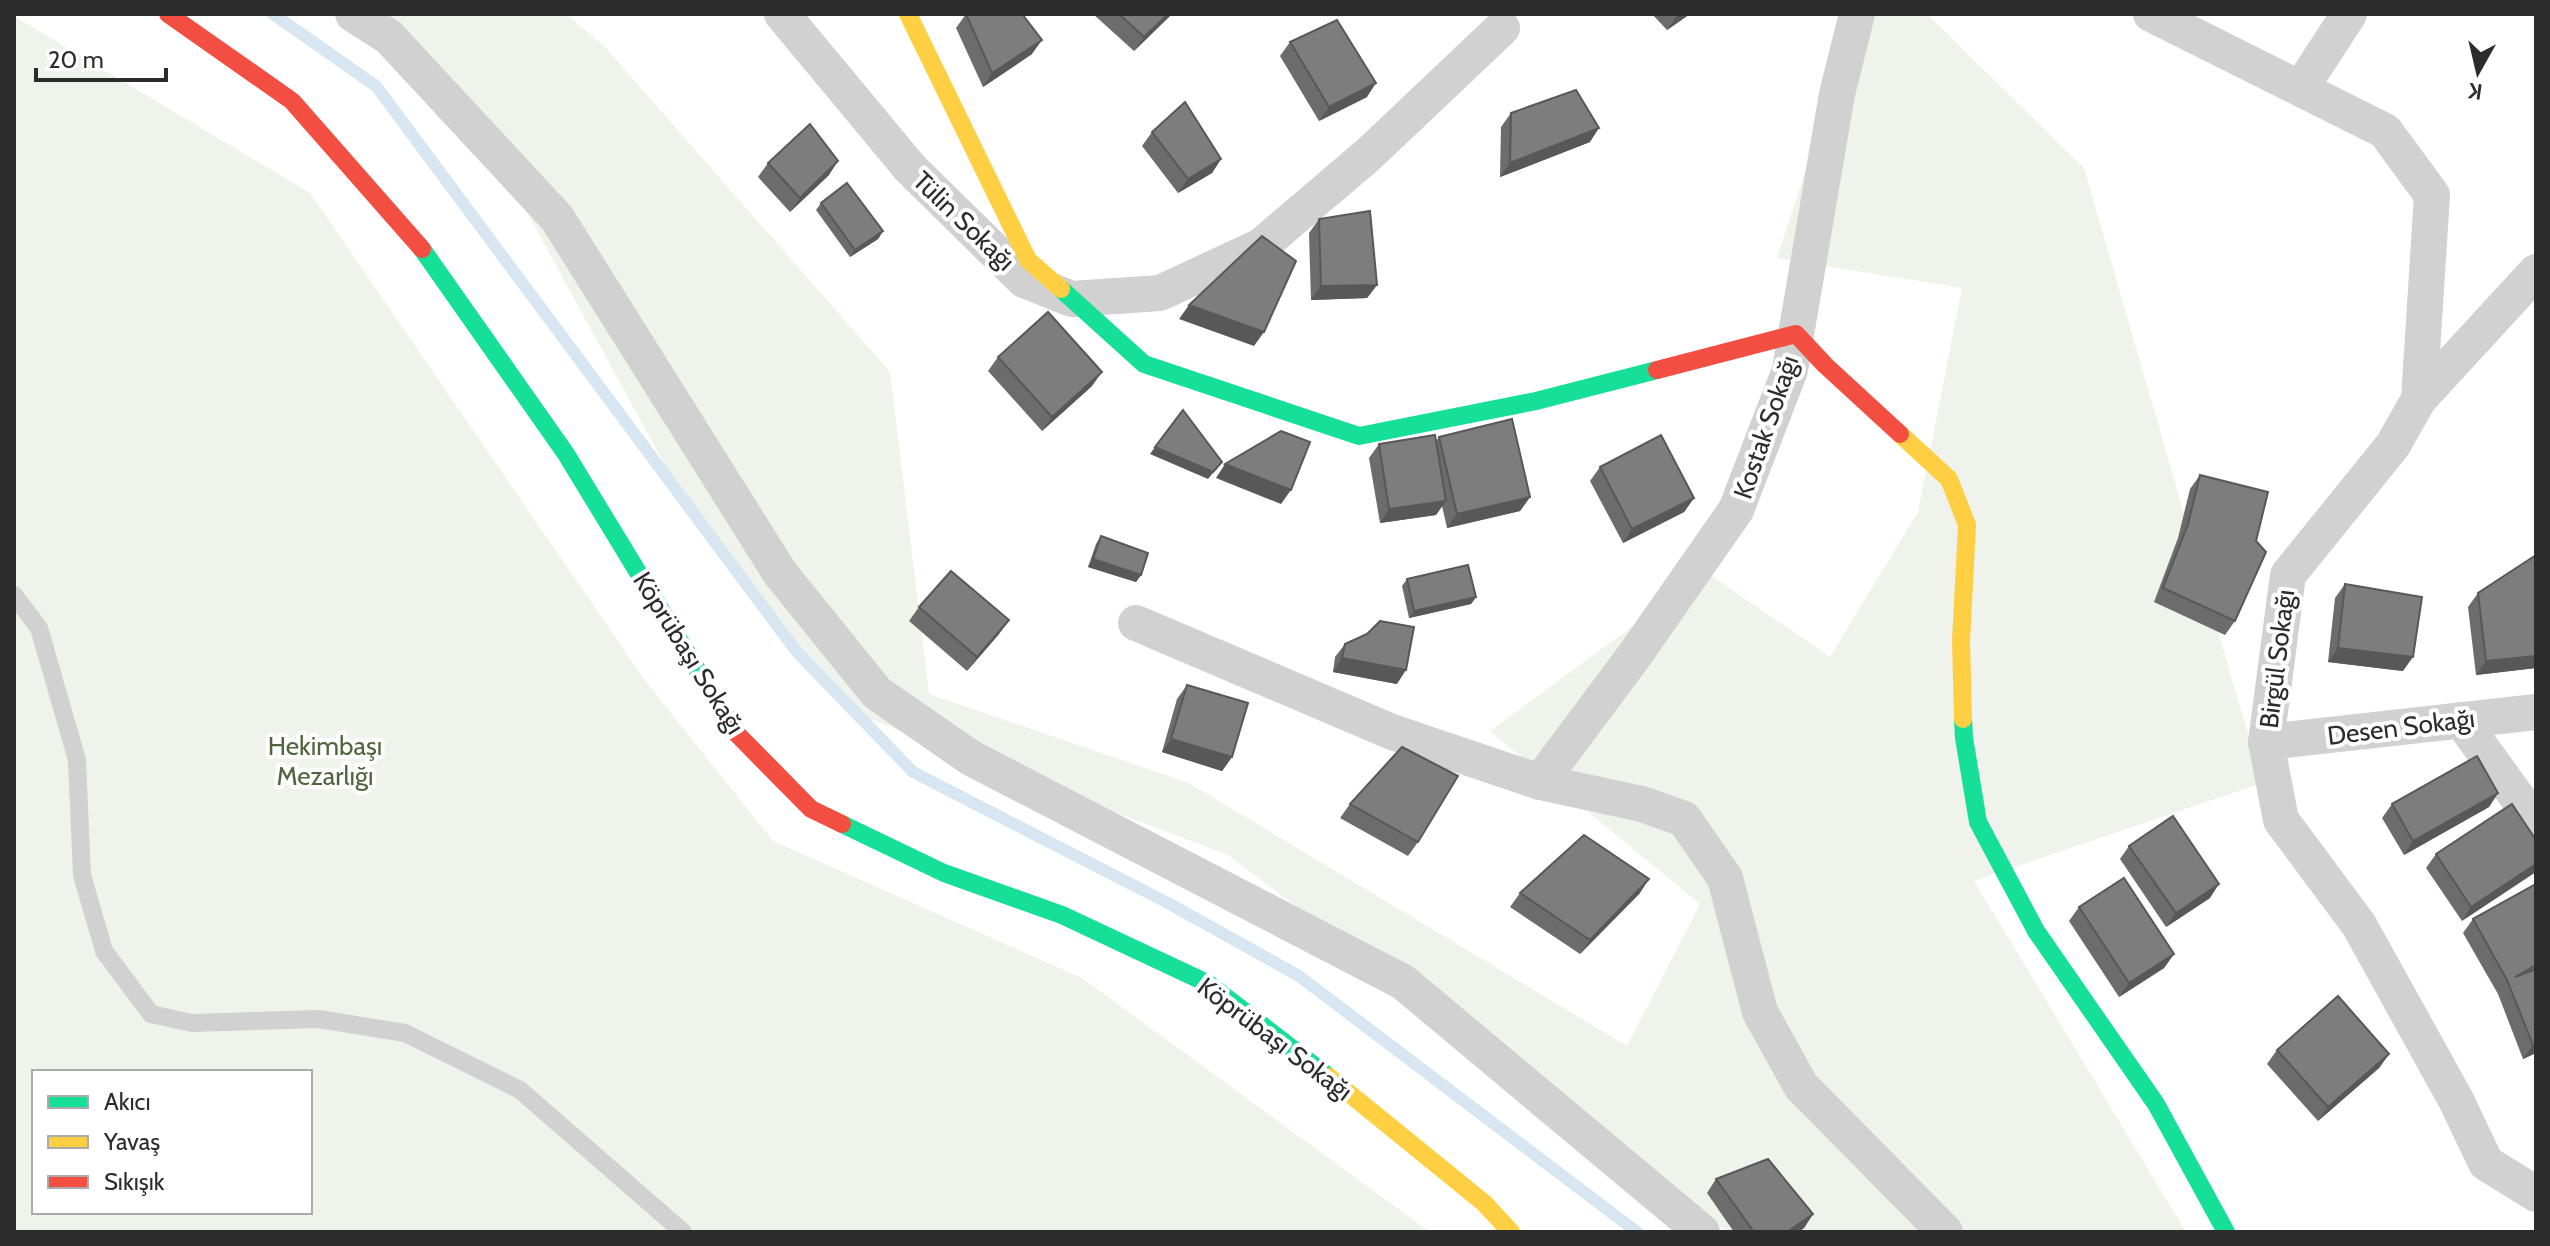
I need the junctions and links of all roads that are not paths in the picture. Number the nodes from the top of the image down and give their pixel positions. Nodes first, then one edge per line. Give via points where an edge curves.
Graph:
1 (168, 14) edge
2 (353, 14) edge
3 (782, 14) edge
4 (908, 14) edge
5 (1857, 14) edge
6 (2151, 14) edge
7 (2349, 14) edge
8 (1505, 19) edge
9 (2301, 88) junction
10 (2536, 272) edge
11 (1072, 299) junction
12 (1796, 334) junction
13 (2419, 399) junction
14 (14, 595) edge
15 (1136, 623) dead end
16 (2536, 712) edge
17 (2461, 720) junction
18 (2266, 742) junction
19 (1540, 782) junction
20 (2536, 823) edge
21 (2536, 1194) edge
22 (683, 1232) edge
23 (1511, 1232) edge
24 (1702, 1232) edge
25 (1945, 1232) edge
26 (2226, 1232) edge

1 - 23 street, Köprübaşı Sokağı via 292,101 432,260 566,454 736,733 811,809 944,873 1062,915 1209,984 1484,1203
2 - 24 street via 389,37 557,218 780,573 877,693 971,758 1403,982
3 - 11 street, Tülin Sokağı via 910,168 1024,280
4 - 11 street via 1028,260
5 - 12 street, Kostak Sokağı via 1837,94
6 - 9 street
7 - 9 street
8 - 11 street, Tülin Sokağı via 1369,154 1261,246 1160,293
9 - 13 street via 2385,131 2432,195
10 - 13 street, Birgül Sokağı
11 - 12 street via 1144,364 1359,436 1536,401
12 - 19 street, Kostak Sokağı via 1790,370 1736,510
12 - 26 street via 1949,479 1967,525 1961,641 1964,738 1978,822 2036,931 2156,1104
13 - 18 street, Birgül Sokağı via 2393,445 2288,575
14 - 22 lane via 39,628 77,760 82,875 104,951 151,1014 192,1023 319,1019 405,1033 520,1090
15 - 19 street via 1392,732
16 - 17 street, Desen Sokağı
17 - 18 street, Desen Sokağı
17 - 20 street
18 - 21 street, Birgül Sokağı via 2281,820 2359,925 2486,1163
19 - 25 street via 1642,804 1684,819 1725,878 1760,1012 1801,1086

